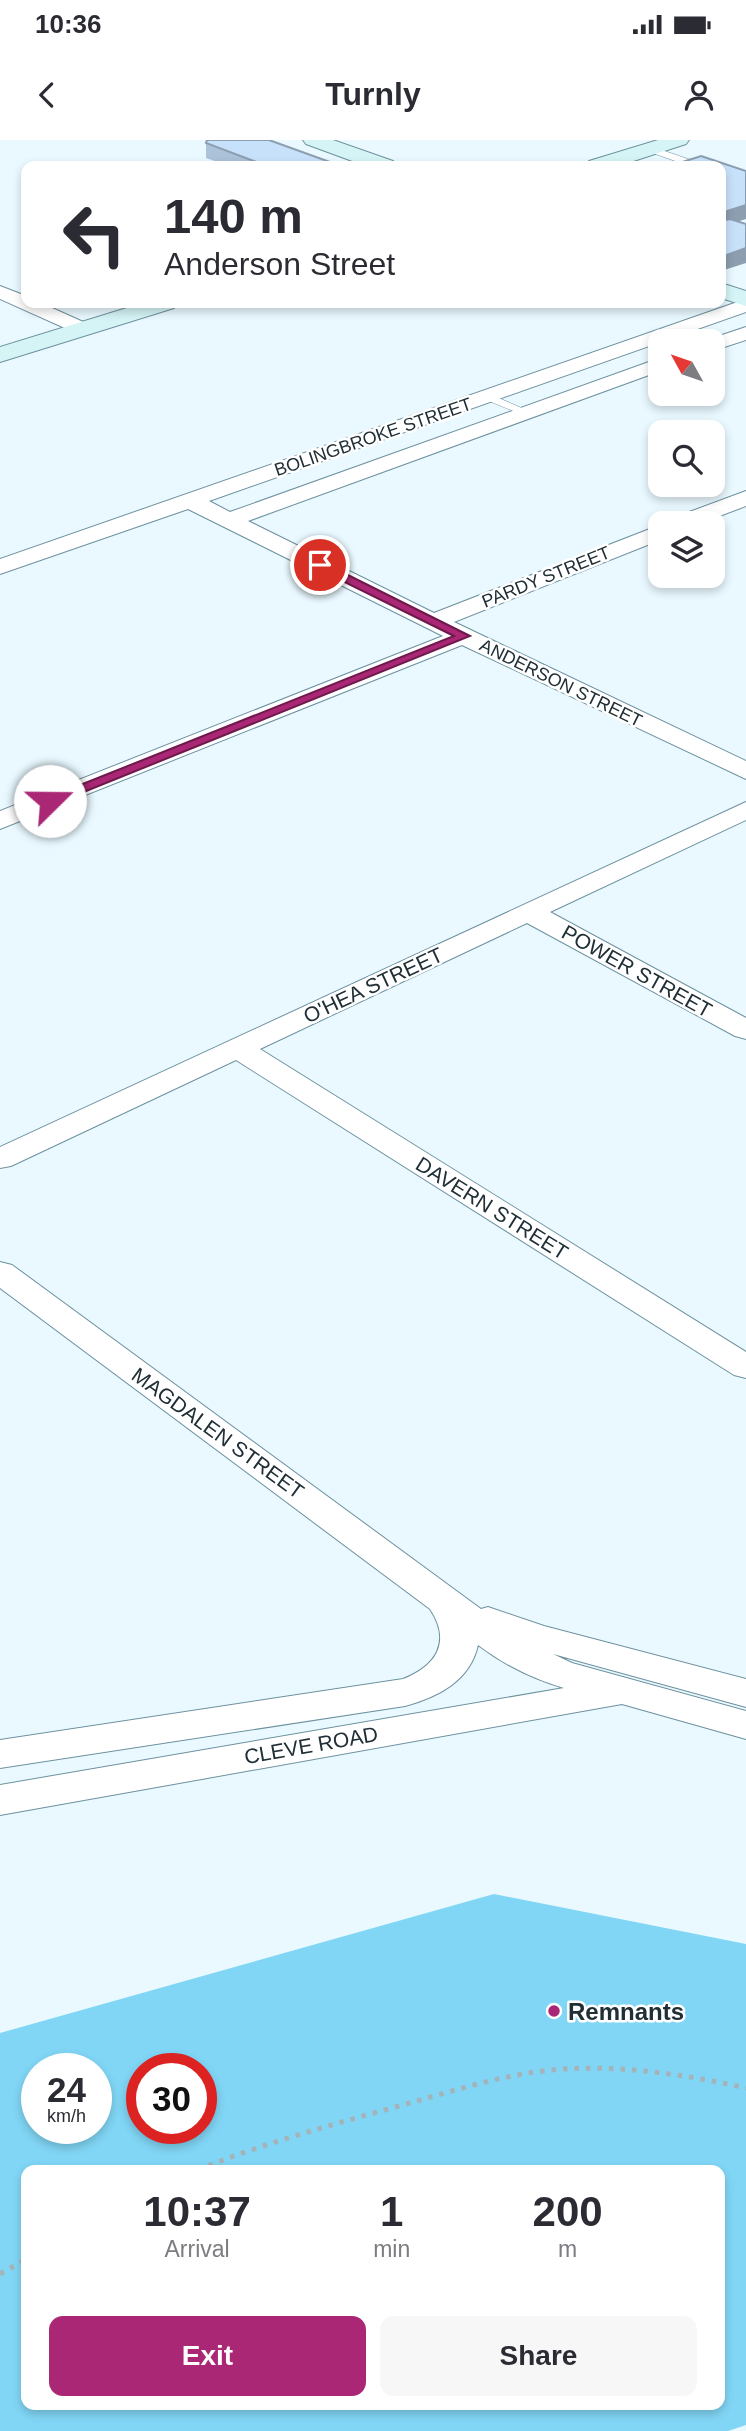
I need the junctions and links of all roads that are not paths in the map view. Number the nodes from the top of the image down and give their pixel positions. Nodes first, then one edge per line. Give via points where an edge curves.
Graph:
1 (313, 140) edge
2 (679, 140) edge
3 (650, 149) junction
4 (372, 161) edge
5 (615, 161) edge
6 (685, 161) edge
7 (0, 292) edge
8 (726, 292) edge
9 (21, 301) edge
10 (746, 302) edge
11 (36, 308) edge
12 (150, 308) edge
13 (83, 329) junction
14 (746, 333) edge
15 (725, 340) edge
16 (0, 355) edge
17 (648, 368) edge
18 (488, 397) junction
19 (527, 413) junction
20 (746, 498) edge
21 (187, 500) junction
22 (712, 511) edge
23 (229, 520) junction
24 (648, 537) edge
25 (0, 567) edge
26 (433, 622) junction
27 (464, 636) junction
28 (746, 771) edge
29 (746, 810) edge
30 (0, 821) edge
31 (528, 912) junction
32 (746, 1030) edge
33 (238, 1048) junction
34 (0, 1159) edge
35 (0, 1272) edge
36 (746, 1367) edge
37 (436, 1594) junction
38 (623, 1691) junction
39 (746, 1692) edge
40 (746, 1725) edge
41 (0, 1754) edge
42 (0, 1800) edge

1 - 4 main road
2 - 3 main road
3 - 5 main road
3 - 6 lane
7 - 9 street
8 - 10 main road
10 - 18 street, BOLINGBROKE STREET
11 - 13 street
12 - 13 main road
13 - 16 main road
14 - 15 street
17 - 19 street, BOLINGBROKE STREET
18 - 19 lane
18 - 21 street, BOLINGBROKE STREET
19 - 23 street, BOLINGBROKE STREET
20 - 22 street
21 - 23 street, ANDERSON STREET
21 - 25 street, BOLINGBROKE STREET
23 - 26 street, ANDERSON STREET
24 - 26 street, PARDY STREET
26 - 27 street, ANDERSON STREET
27 - 28 street, ANDERSON STREET
27 - 30 street
29 - 31 street, O'HEA STREET
31 - 32 street, POWER STREET
31 - 33 street, O'HEA STREET
33 - 34 street, O'HEA STREET
33 - 36 street, DAVERN STREET
35 - 37 street, MAGDALEN STREET
37 - 38 street, MAGDALEN STREET via 486,1634 533,1662
37 - 39 street, MAGDALEN STREET via 504,1626
37 - 41 street, CLEVE ROAD via 459,1621 460,1643 445,1671 421,1687 400,1694
38 - 40 street, MAGDALEN STREET
38 - 42 street, CLEVE ROAD

